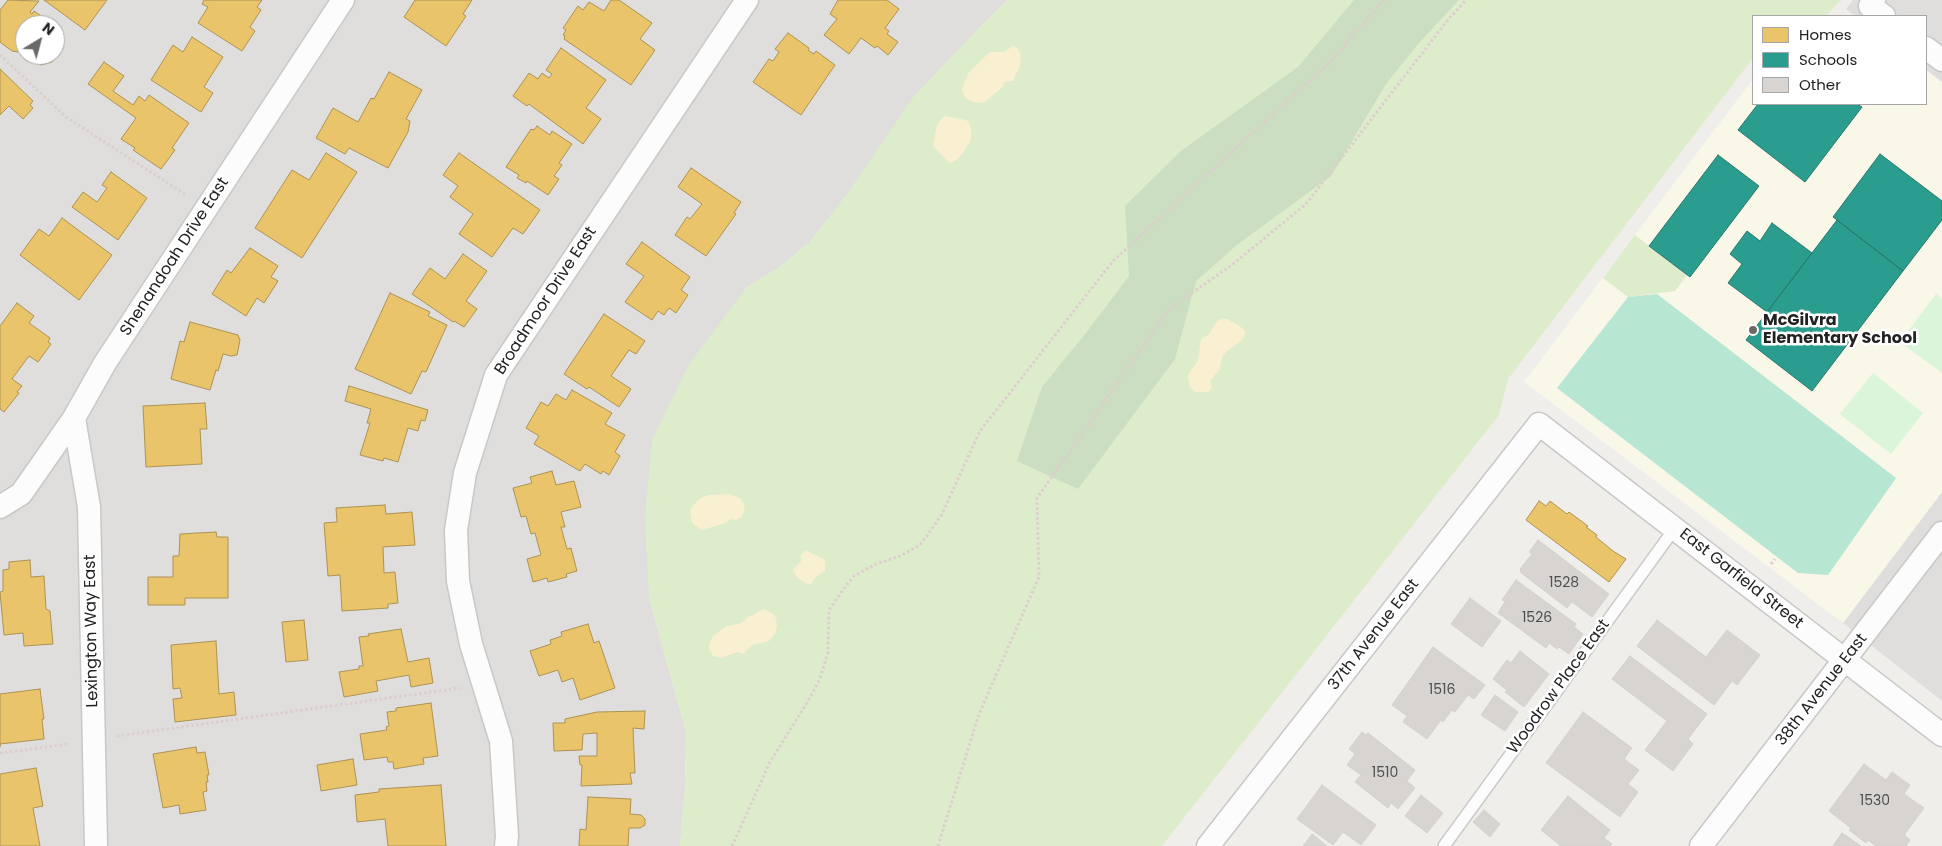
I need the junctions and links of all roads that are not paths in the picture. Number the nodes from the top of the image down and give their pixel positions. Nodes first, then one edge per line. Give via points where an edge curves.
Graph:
1 (343, 0) edge
2 (747, 0) edge
3 (1927, 49) edge
4 (1942, 60) edge
5 (74, 418) junction
6 (1540, 424) joint
7 (0, 507) edge
8 (1674, 528) junction
9 (1942, 533) edge
10 (1845, 660) junction
11 (1942, 735) edge
12 (96, 846) edge
13 (506, 846) edge
14 (1208, 846) edge
15 (1444, 846) edge
16 (1701, 846) edge

1 - 5 street, Shenandoah Drive East via 105,363
2 - 13 street, Broadmoor Drive East via 496,375 465,472 456,530 458,581 471,644 501,741
3 - 4 street
5 - 7 street, Shenandoah Drive East via 21,494
5 - 12 street, Lexington Way East via 89,507
6 - 8 street, East Garfield Street
6 - 14 street, 37th Avenue East
8 - 10 street, East Garfield Street
8 - 15 lane, Woodrow Place East
9 - 10 street, 38th Avenue East
10 - 11 street, East Garfield Street
10 - 16 street, 38th Avenue East

